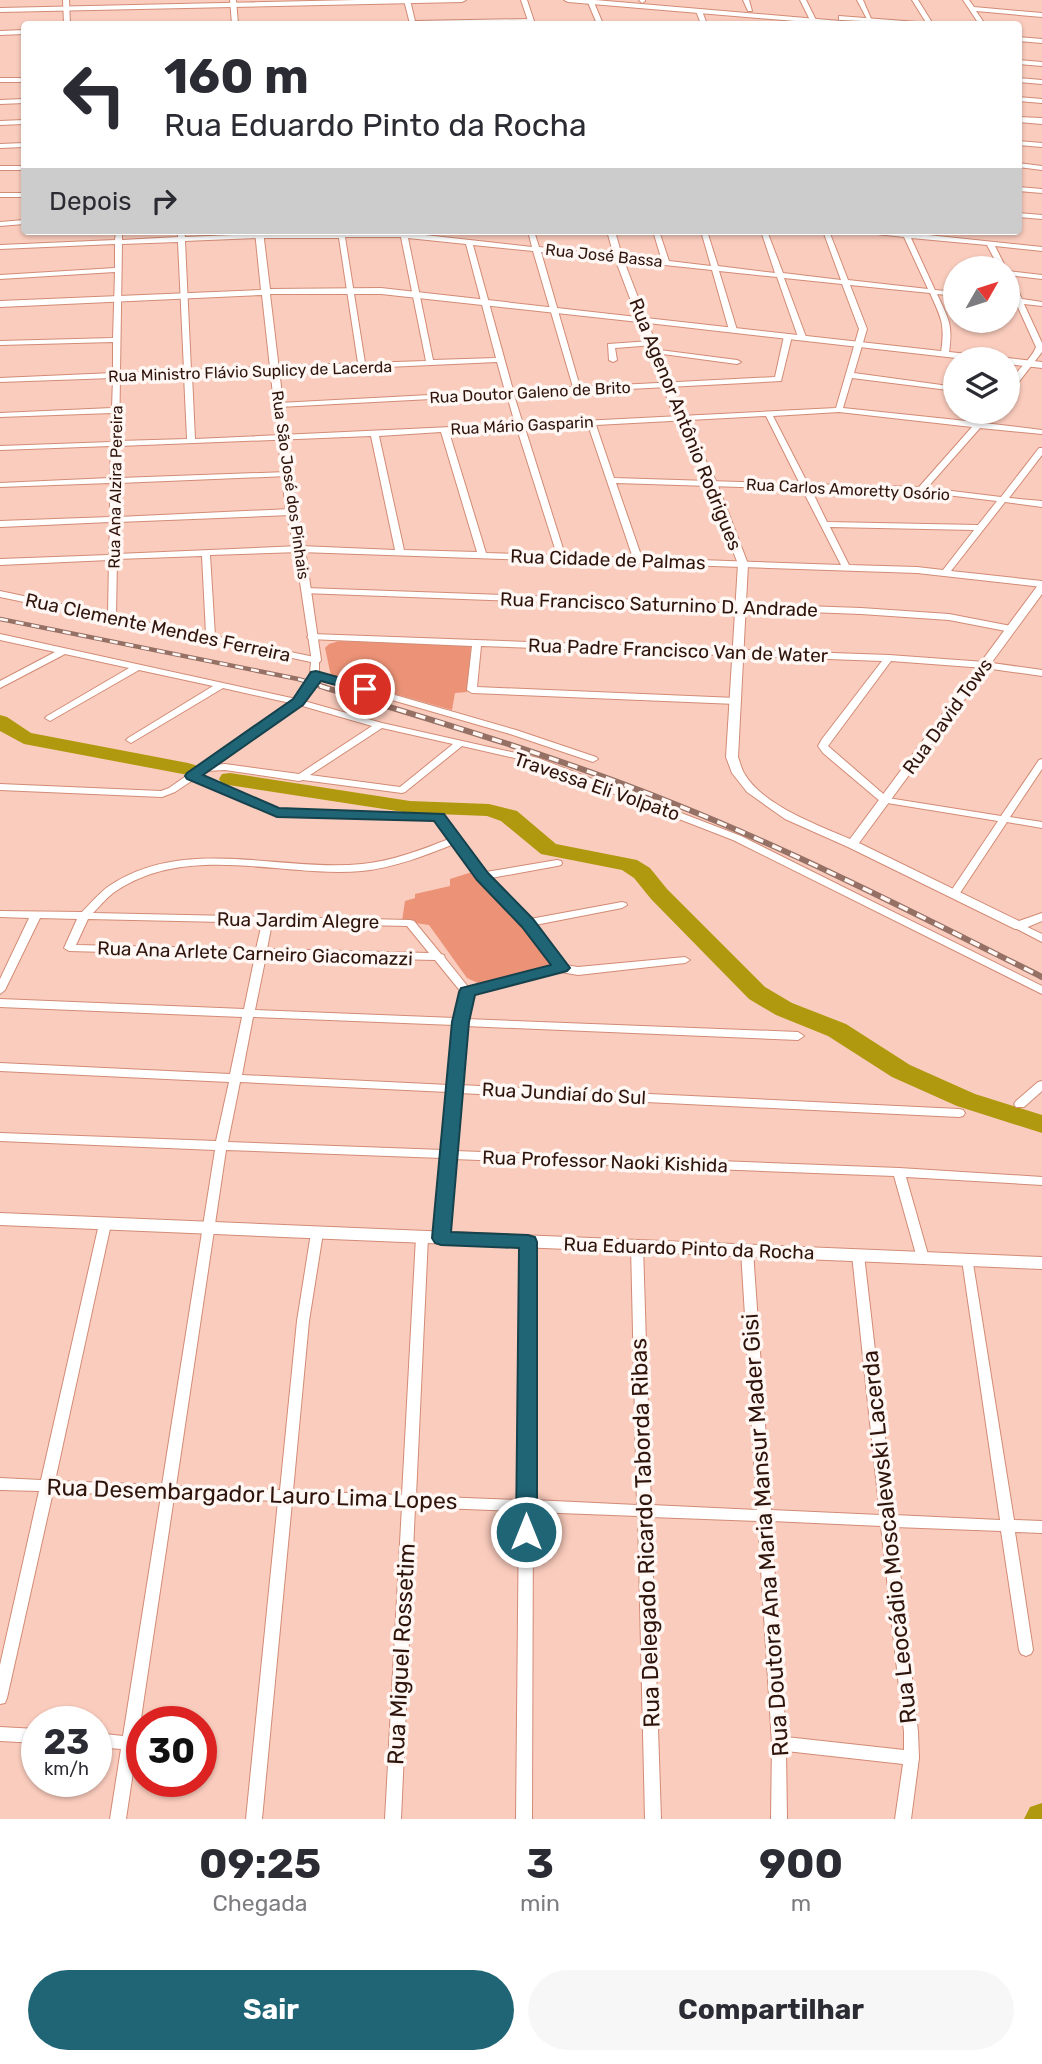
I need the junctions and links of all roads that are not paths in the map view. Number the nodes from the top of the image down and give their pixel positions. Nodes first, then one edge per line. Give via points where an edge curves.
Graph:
1 (462, 0) edge
2 (524, 0) edge
3 (568, 0) edge
4 (636, 0) edge
5 (642, 0) edge
6 (746, 0) edge
7 (803, 0) edge
8 (860, 0) edge
9 (915, 0) edge
10 (966, 0) edge
11 (407, 1) edge
12 (591, 1) edge
13 (233, 3) edge
14 (66, 5) edge
15 (696, 5) edge
16 (972, 9) junction
17 (0, 10) edge
18 (750, 10) junction
19 (1042, 15) edge
20 (812, 20) edge
21 (870, 20) junction
22 (235, 21) edge
23 (412, 21) edge
24 (530, 21) edge
25 (599, 21) edge
26 (882, 21) edge
27 (928, 21) edge
28 (980, 21) edge
29 (21, 32) edge
30 (0, 33) edge
31 (1022, 33) edge
32 (1042, 35) edge
33 (1022, 39) edge
34 (1042, 41) edge
35 (1022, 62) edge
36 (1042, 64) edge
37 (0, 80) edge
38 (21, 80) edge
39 (1022, 80) edge
40 (1042, 82) edge
41 (1022, 99) edge
42 (1042, 101) edge
43 (0, 102) edge
44 (21, 102) edge
45 (1022, 119) edge
46 (1042, 121) edge
47 (21, 122) edge
48 (0, 123) edge
49 (1022, 143) edge
50 (21, 145) edge
51 (1042, 145) edge
52 (0, 146) edge
53 (1022, 166) edge
54 (21, 168) edge
55 (1042, 168) edge
56 (0, 169) edge
57 (1022, 189) edge
58 (1042, 191) edge
59 (0, 195) edge
60 (21, 195) edge
61 (1022, 215) edge
62 (1042, 217) edge
63 (21, 222) edge
64 (0, 224) edge
65 (119, 235) edge
66 (182, 235) edge
67 (259, 235) edge
68 (341, 235) edge
69 (403, 235) edge
70 (420, 235) edge
71 (532, 235) edge
72 (612, 235) edge
73 (657, 235) edge
74 (705, 235) edge
75 (766, 235) edge
76 (828, 235) edge
77 (906, 235) edge
78 (920, 235) edge
79 (469, 241) junction
80 (119, 242) junction
81 (990, 244) junction
82 (0, 247) edge
83 (536, 248) junction
84 (1042, 250) edge
85 (618, 256) junction
86 (996, 256) edge
87 (666, 262) junction
88 (715, 267) junction
89 (118, 270) junction
90 (781, 274) junction
91 (1020, 275) edge
92 (1042, 276) edge
93 (0, 277) edge
94 (845, 281) junction
95 (930, 290) junction
96 (349, 291) junction
97 (266, 292) junction
98 (943, 292) edge
99 (415, 293) junction
100 (183, 296) junction
101 (118, 299) junction
102 (483, 301) junction
103 (1020, 301) joint
104 (0, 304) edge
105 (1042, 304) edge
106 (554, 309) junction
107 (642, 320) junction
108 (733, 330) junction
109 (788, 336) junction
110 (802, 337) junction
111 (118, 340) junction
112 (0, 343) edge
113 (860, 344) junction
114 (653, 347) junction
115 (946, 347) edge
116 (943, 353) edge
117 (501, 360) junction
118 (613, 360) dead end
119 (737, 362) dead end
120 (430, 363) junction
121 (1020, 363) edge
122 (1030, 364) junction
123 (1042, 365) edge
124 (362, 367) junction
125 (275, 371) junction
126 (190, 374) junction
127 (850, 375) junction
128 (118, 376) junction
129 (1020, 376) edge
130 (0, 380) edge
131 (668, 385) junction
132 (943, 387) edge
133 (577, 389) junction
134 (510, 392) junction
135 (279, 405) junction
136 (116, 410) junction
137 (839, 410) junction
138 (768, 413) junction
139 (0, 415) edge
140 (679, 417) junction
141 (943, 420) edge
142 (591, 422) junction
143 (979, 424) joint
144 (519, 426) junction
145 (444, 429) junction
146 (1042, 432) edge
147 (374, 433) junction
148 (282, 438) junction
149 (191, 441) junction
150 (115, 444) junction
151 (0, 448) edge
152 (1042, 450) edge
153 (287, 474) junction
154 (611, 480) junction
155 (114, 481) junction
156 (712, 483) junction
157 (0, 485) edge
158 (804, 486) junction
159 (921, 490) junction
160 (1002, 499) junction
161 (1042, 504) edge
162 (291, 512) junction
163 (113, 521) junction
164 (0, 524) edge
165 (823, 524) junction
166 (980, 528) junction
167 (300, 549) junction
168 (206, 553) junction
169 (400, 553) junction
170 (482, 555) junction
171 (113, 557) junction
172 (562, 558) junction
173 (638, 561) junction
174 (0, 562) edge
175 (743, 564) junction
176 (846, 567) junction
177 (945, 573) junction
178 (1042, 586) edge
179 (306, 591) junction
180 (0, 594) edge
181 (740, 607) junction
182 (112, 618) junction
183 (1012, 629) junction
184 (0, 637) edge
185 (312, 637) junction
186 (211, 638) junction
187 (477, 642) junction
188 (64, 651) junction
189 (739, 652) junction
190 (889, 658) junction
191 (316, 660) junction
192 (985, 665) junction
193 (137, 667) junction
194 (1042, 673) edge
195 (316, 675) junction
196 (0, 685) edge
197 (220, 686) junction
198 (302, 699) junction
199 (736, 701) junction
200 (50, 718) dead end
201 (380, 725) junction
202 (131, 740) dead end
203 (459, 744) junction
204 (593, 759) dead end
205 (1042, 762) edge
206 (202, 768) junction
207 (192, 776) junction
208 (299, 778) junction
209 (0, 787) edge
210 (885, 800) junction
211 (1004, 820) junction
212 (1042, 825) edge
213 (456, 840) junction
214 (852, 844) junction
215 (557, 863) dead end
216 (483, 876) junction
217 (954, 894) junction
218 (622, 905) dead end
219 (0, 914) edge
220 (36, 915) junction
221 (84, 916) junction
222 (1042, 917) edge
223 (268, 919) junction
224 (528, 923) junction
225 (1019, 926) junction
226 (1042, 939) edge
227 (260, 952) junction
228 (440, 957) junction
229 (685, 960) dead end
230 (561, 968) junction
231 (0, 990) edge
232 (1042, 990) edge
233 (467, 992) junction
234 (0, 1003) edge
235 (248, 1013) junction
236 (460, 1022) junction
237 (798, 1036) dead end
238 (0, 1067) edge
239 (234, 1078) junction
240 (1042, 1085) edge
241 (456, 1088) junction
242 (1020, 1104) dead end
243 (959, 1113) dead end
244 (0, 1137) edge
245 (221, 1147) junction
246 (449, 1154) junction
247 (899, 1172) junction
248 (1042, 1181) edge
249 (0, 1219) edge
250 (105, 1224) junction
251 (210, 1228) junction
252 (317, 1233) junction
253 (422, 1237) junction
254 (441, 1238) junction
255 (528, 1242) junction
256 (637, 1246) junction
257 (747, 1251) junction
258 (858, 1255) junction
259 (923, 1258) junction
260 (968, 1260) junction
261 (1042, 1263) edge
262 (0, 1484) edge
263 (47, 1486) junction
264 (169, 1491) junction
265 (286, 1496) junction
266 (409, 1501) junction
267 (526, 1506) junction
268 (645, 1511) junction
269 (765, 1516) junction
270 (887, 1521) junction
271 (1007, 1526) junction
272 (1042, 1527) edge
273 (1026, 1650) dead end
274 (0, 1698) edge
275 (136, 1706) edge
276 (0, 1734) edge
277 (21, 1736) edge
278 (779, 1743) junction
279 (911, 1758) junction
280 (126, 1768) edge
281 (118, 1819) edge
282 (254, 1819) edge
283 (393, 1819) edge
284 (524, 1819) edge
285 (653, 1819) edge
286 (779, 1819) edge
287 (903, 1819) edge

1 - 11 main road
2 - 24 street
3 - 12 main road
4 - 5 main road
5 - 15 main road
6 - 18 street
7 - 20 street
8 - 21 street
9 - 27 street
10 - 16 street
11 - 13 main road
11 - 23 street
12 - 15 main road
12 - 25 street
13 - 14 main road
13 - 22 street
14 - 17 main road
15 - 18 main road
15 - 20 main road
16 - 19 street
16 - 28 street
18 - 20 main road
20 - 21 main road
21 - 26 main road
29 - 30 street
31 - 32 main road
33 - 34 main road
35 - 36 street
37 - 38 main road
39 - 40 street
41 - 42 street
43 - 44 street
45 - 46 main road
47 - 48 street
49 - 51 street
50 - 52 street
53 - 55 street
54 - 56 street
57 - 58 street
59 - 60 street
61 - 62 street
63 - 64 street
65 - 80 street, Rua Ana Alzira Pereira
66 - 80 street, Rua José Bassa
66 - 100 street
67 - 97 street, Rua São José dos Pinhais
68 - 96 street
69 - 99 street
70 - 79 street, Rua José Bassa
71 - 83 street
72 - 85 street, Rua Agenor Antônio Rodrigues
73 - 87 street
74 - 88 street
75 - 90 street
76 - 94 street
77 - 95 street
78 - 81 street
79 - 83 street, Rua José Bassa
79 - 102 street
80 - 82 street, Rua José Bassa
80 - 89 street, Rua Ana Alzira Pereira
81 - 84 street
81 - 86 street
83 - 85 street, Rua José Bassa
83 - 106 street
85 - 87 street, Rua José Bassa
85 - 107 street, Rua Agenor Antônio Rodrigues
87 - 88 street, Rua José Bassa
88 - 90 street, Rua José Bassa
88 - 108 street
89 - 93 street
89 - 101 street, Rua Ana Alzira Pereira
90 - 94 street, Rua José Bassa
90 - 110 street
91 - 92 street
94 - 95 street, Rua José Bassa
94 - 113 street via 863,329
95 - 98 street, Rua José Bassa
95 - 115 street via 946,321
96 - 97 street
96 - 99 street
96 - 124 street
97 - 100 street
97 - 125 street, Rua São José dos Pinhais
99 - 102 street
99 - 120 street
100 - 101 street
100 - 126 street
101 - 104 street
101 - 111 street, Rua Ana Alzira Pereira
102 - 106 street
102 - 117 street
103 - 105 street
103 - 122 street via 1040,347
106 - 107 street
106 - 133 street
107 - 108 street
107 - 114 street, Rua Agenor Antônio Rodrigues
108 - 109 street
109 - 110 street
109 - 131 street, Rua Doutor Galeno de Brito via 778,379
110 - 113 street
111 - 112 street
111 - 128 street, Rua Ana Alzira Pereira
113 - 116 street
113 - 127 street
114 - 118 street via 613,346
114 - 119 street
114 - 131 street, Rua Agenor Antônio Rodrigues
117 - 120 street, Rua Ministro Flávio Suplicy de Lacerda
117 - 134 street
120 - 124 street, Rua Ministro Flávio Suplicy de Lacerda
121 - 122 street
122 - 123 street
122 - 129 street
124 - 125 street, Rua Ministro Flávio Suplicy de Lacerda
125 - 126 street, Rua Ministro Flávio Suplicy de Lacerda
125 - 135 street, Rua São José dos Pinhais
126 - 128 street, Rua Ministro Flávio Suplicy de Lacerda
126 - 149 street
127 - 132 street
127 - 137 street
128 - 130 street, Rua Ministro Flávio Suplicy de Lacerda
128 - 136 street, Rua Ana Alzira Pereira
131 - 133 street, Rua Doutor Galeno de Brito
131 - 140 street, Rua Agenor Antônio Rodrigues
133 - 134 street, Rua Doutor Galeno de Brito
134 - 135 street, Rua Doutor Galeno de Brito
134 - 144 street
135 - 148 street, Rua São José dos Pinhais
136 - 139 street
136 - 150 street, Rua Ana Alzira Pereira
137 - 138 street, Rua Mário Gasparin
137 - 141 street, Rua Mário Gasparin
138 - 140 street, Rua Mário Gasparin
138 - 158 street
140 - 142 street, Rua Mário Gasparin
140 - 156 street, Rua Agenor Antônio Rodrigues
142 - 144 street, Rua Mário Gasparin
142 - 154 street
143 - 146 street, Rua Mário Gasparin
143 - 159 street
144 - 145 street, Rua Mário Gasparin
144 - 172 street
145 - 147 street, Rua Mário Gasparin
145 - 170 street
147 - 148 street, Rua Mário Gasparin
147 - 169 street
148 - 149 street, Rua Mário Gasparin
148 - 153 street, Rua São José dos Pinhais
149 - 150 street, Rua Mário Gasparin
150 - 151 street, Rua Mário Gasparin
150 - 155 street, Rua Ana Alzira Pereira
152 - 160 street
153 - 155 street
153 - 162 street, Rua São José dos Pinhais
154 - 156 street, Rua Carlos Amoretty Osório
154 - 173 street
155 - 157 street
155 - 163 street, Rua Ana Alzira Pereira
156 - 158 street, Rua Carlos Amoretty Osório
156 - 175 street, Rua Agenor Antônio Rodrigues
158 - 159 street, Rua Carlos Amoretty Osório
158 - 165 street
159 - 160 street, Rua Carlos Amoretty Osório
160 - 161 street, Rua Carlos Amoretty Osório
160 - 166 street
162 - 163 street
162 - 167 street, Rua São José dos Pinhais
163 - 164 street
163 - 171 street, Rua Ana Alzira Pereira
165 - 166 street
165 - 176 street
166 - 177 street
167 - 168 street, Rua Cidade de Palmas
167 - 169 street, Rua Cidade de Palmas
167 - 179 street, Rua São José dos Pinhais
168 - 171 street, Rua Cidade de Palmas
168 - 186 street
169 - 170 street, Rua Cidade de Palmas
170 - 172 street, Rua Cidade de Palmas
171 - 174 street, Rua Cidade de Palmas
171 - 182 street, Rua Ana Alzira Pereira
172 - 173 street, Rua Cidade de Palmas
173 - 175 street, Rua Cidade de Palmas
175 - 176 street, Rua Cidade de Palmas
175 - 181 street, Rua Agenor Antônio Rodrigues
176 - 177 street, Rua Cidade de Palmas
177 - 178 street, Rua Cidade de Palmas
178 - 183 street, Rua David Tows
179 - 181 street, Rua Francisco Saturnino D. Andrade
179 - 185 street, Rua São José dos Pinhais
180 - 182 street, Rua Clemente Mendes Ferreira
181 - 183 street, Rua Francisco Saturnino D. Andrade via 949,617
181 - 189 street, Rua Agenor Antônio Rodrigues
182 - 186 street, Rua Clemente Mendes Ferreira
183 - 192 street, Rua David Tows
184 - 188 street, Travessa Eli Volpato
185 - 187 street, Rua Padre Francisco Van de Water
185 - 191 street, Rua São José dos Pinhais
186 - 191 street, Rua Clemente Mendes Ferreira
187 - 189 street, Rua Padre Francisco Van de Water
187 - 199 street via 472,690
188 - 193 street, Travessa Eli Volpato
188 - 196 street
189 - 190 street, Rua Padre Francisco Van de Water
189 - 199 street, Rua Agenor Antônio Rodrigues
190 - 192 street, Rua Padre Francisco Van de Water
190 - 210 street via 823,746
191 - 195 street, Rua São José dos Pinhais
192 - 194 street, Rua Padre Francisco Van de Water
192 - 210 street, Rua David Tows
193 - 197 street, Travessa Eli Volpato
193 - 200 street
195 - 198 street, Rua São José dos Pinhais
195 - 204 street
197 - 198 street, Travessa Eli Volpato
197 - 202 street
198 - 201 street, Travessa Eli Volpato
198 - 206 street
199 - 214 street, Rua Agenor Antônio Rodrigues via 732,757 751,790 789,817
201 - 203 street, Travessa Eli Volpato
201 - 208 street
203 - 208 street via 402,790
203 - 232 street, Travessa Eli Volpato via 535,760 737,838
205 - 211 street
206 - 207 street
206 - 208 street
207 - 209 street via 162,794
207 - 213 street via 277,812 438,817
210 - 211 street
210 - 214 street, Rua David Tows
211 - 212 street
211 - 217 street
213 - 216 street
213 - 221 street via 365,867 167,864 112,889
214 - 217 street, Rua Agenor Antônio Rodrigues
215 - 216 street
216 - 224 street
217 - 225 street, Rua Agenor Antônio Rodrigues
218 - 224 street
219 - 220 street, Rua Jardim Alegre
220 - 221 street, Rua Jardim Alegre
220 - 231 street
221 - 223 street, Rua Jardim Alegre
221 - 227 street, Rua Ana Arlete Carneiro Giacomazzi via 69,948
222 - 225 street
223 - 227 street
223 - 228 street, Rua Jardim Alegre via 410,923
224 - 230 street
225 - 226 street, Rua Agenor Antônio Rodrigues
227 - 228 street, Rua Ana Arlete Carneiro Giacomazzi
227 - 235 street
228 - 233 street, Rua Jardim Alegre
229 - 230 street via 578,971
230 - 233 street
233 - 236 street
234 - 235 street
235 - 236 street
235 - 239 street
236 - 237 street
236 - 241 street
238 - 239 street, Rua Jundiaí do Sul
239 - 241 street, Rua Jundiaí do Sul
239 - 245 street
240 - 242 street
241 - 243 street, Rua Jundiaí do Sul
241 - 246 street
244 - 245 street, Rua Professor Naoki Kishida
245 - 246 street, Rua Professor Naoki Kishida
245 - 251 street
246 - 247 street, Rua Professor Naoki Kishida
246 - 254 street
247 - 248 street, Rua Professor Naoki Kishida
247 - 259 street
249 - 250 main road, Rua Eduardo Pinto da Rocha
250 - 251 main road, Rua Eduardo Pinto da Rocha
250 - 263 street
251 - 252 main road, Rua Eduardo Pinto da Rocha
251 - 264 street
252 - 253 main road, Rua Eduardo Pinto da Rocha
252 - 265 street via 303,1321
253 - 254 main road, Rua Eduardo Pinto da Rocha
253 - 266 street, Rua Miguel Rossetim
254 - 255 main road, Rua Eduardo Pinto da Rocha
255 - 256 main road, Rua Eduardo Pinto da Rocha
255 - 267 street
256 - 257 main road, Rua Eduardo Pinto da Rocha
256 - 268 street, Rua Delegado Ricardo Taborda Ribas
257 - 258 main road, Rua Eduardo Pinto da Rocha
257 - 269 street, Rua Doutora Ana Maria Mansur Mader Gisi
258 - 259 main road, Rua Eduardo Pinto da Rocha
258 - 270 street, Rua Leocádio Moscalewski Lacerda
259 - 260 main road, Rua Eduardo Pinto da Rocha
260 - 261 main road, Rua Eduardo Pinto da Rocha
260 - 271 street
262 - 263 street, Rua Desembargador Lauro Lima Lopes
263 - 264 street, Rua Desembargador Lauro Lima Lopes
263 - 274 street
264 - 265 street, Rua Desembargador Lauro Lima Lopes
264 - 275 street
265 - 266 street, Rua Desembargador Lauro Lima Lopes
265 - 282 street
266 - 267 street, Rua Desembargador Lauro Lima Lopes
266 - 283 street, Rua Miguel Rossetim
267 - 268 street, Rua Desembargador Lauro Lima Lopes
267 - 284 street
268 - 269 street, Rua Desembargador Lauro Lima Lopes
268 - 285 street, Rua Delegado Ricardo Taborda Ribas
269 - 270 street, Rua Desembargador Lauro Lima Lopes
269 - 278 street, Rua Doutora Ana Maria Mansur Mader Gisi
270 - 271 street, Rua Desembargador Lauro Lima Lopes
270 - 279 street, Rua Leocádio Moscalewski Lacerda
271 - 272 street, Rua Desembargador Lauro Lima Lopes
271 - 273 street
276 - 277 street
278 - 279 street
278 - 286 street, Rua Doutora Ana Maria Mansur Mader Gisi
279 - 287 street, Rua Leocádio Moscalewski Lacerda
280 - 281 street

